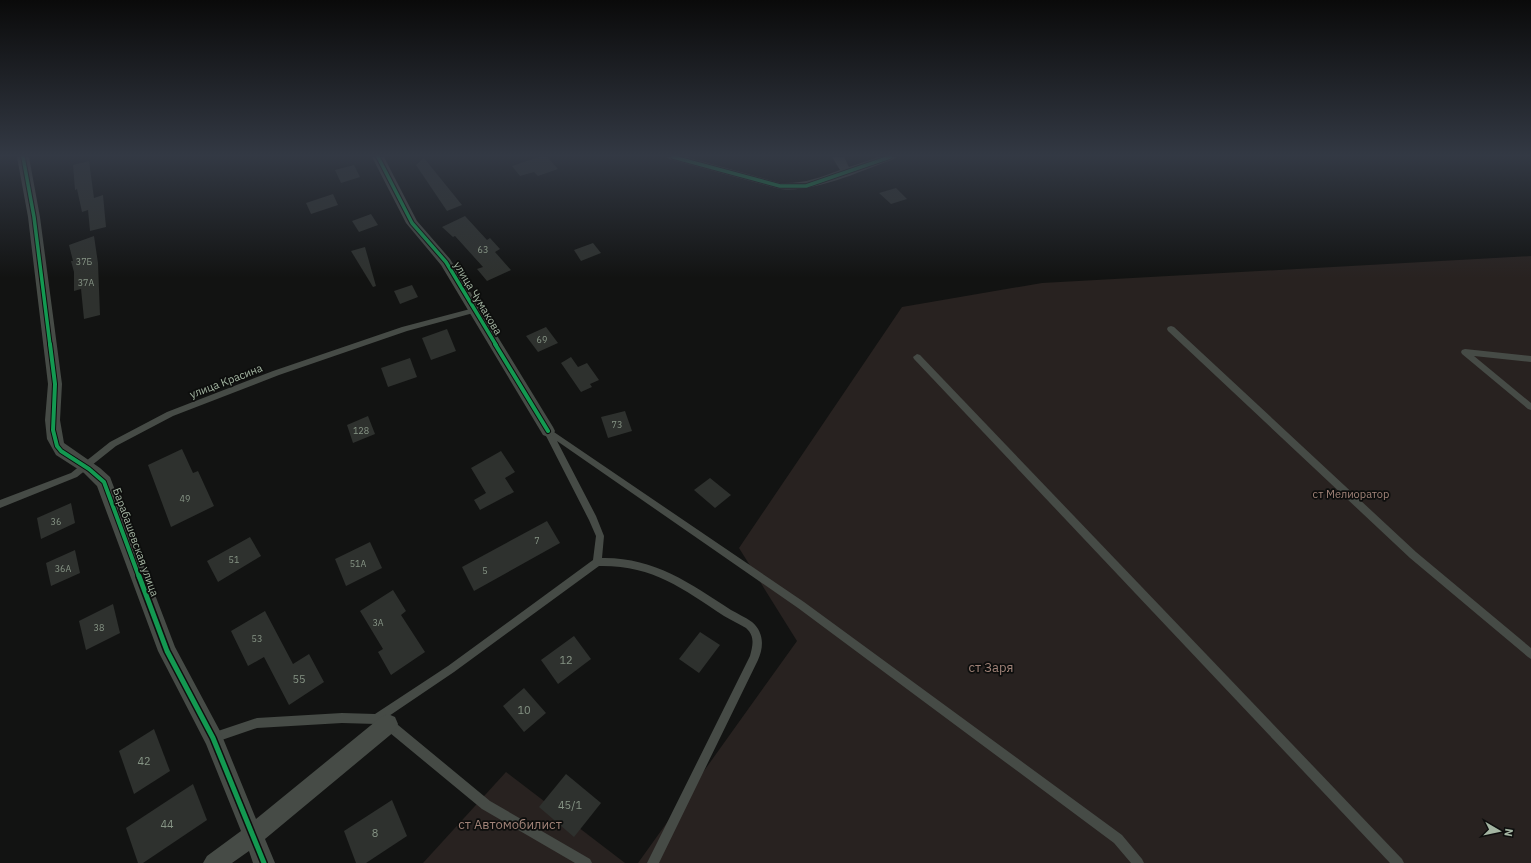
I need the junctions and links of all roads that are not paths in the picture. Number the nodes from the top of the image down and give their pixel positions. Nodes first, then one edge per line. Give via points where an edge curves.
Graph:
1 (30, 197) edge
2 (399, 197) edge
3 (474, 310) junction
4 (1171, 329) dead end
5 (917, 357) dead end
6 (1531, 359) edge
7 (1531, 407) edge
8 (548, 431) junction
9 (86, 466) junction
10 (0, 504) edge
11 (597, 562) junction
12 (1531, 654) edge
13 (382, 721) junction
14 (213, 738) junction
15 (253, 834) junction
16 (214, 863) edge
17 (264, 863) edge
18 (586, 863) edge
19 (653, 863) edge
20 (1138, 863) edge
21 (1398, 863) edge

1 - 9 street, Барабашевская улица via 55,384 55,441 60,450
2 - 3 street, улица Чумакова via 412,223 446,262
3 - 8 street, улица Чумакова
3 - 9 lane, улица Красина via 405,329 276,373 170,414 100,452
4 - 12 lane via 1413,555
5 - 21 lane
6 - 7 lane via 1465,352
8 - 11 lane via 600,536
8 - 20 lane via 801,605 1118,839
9 - 10 lane, улица Красина via 74,475
9 - 14 street, Барабашевская улица via 104,482 166,651
11 - 13 lane
11 - 19 lane via 614,560 632,563 665,574 754,630 758,641 755,657
13 - 14 lane via 342,718 257,723
13 - 15 street
13 - 18 lane via 486,805
14 - 15 street, Барабашевская улица
15 - 16 street
15 - 17 street, Барабашевская улица

